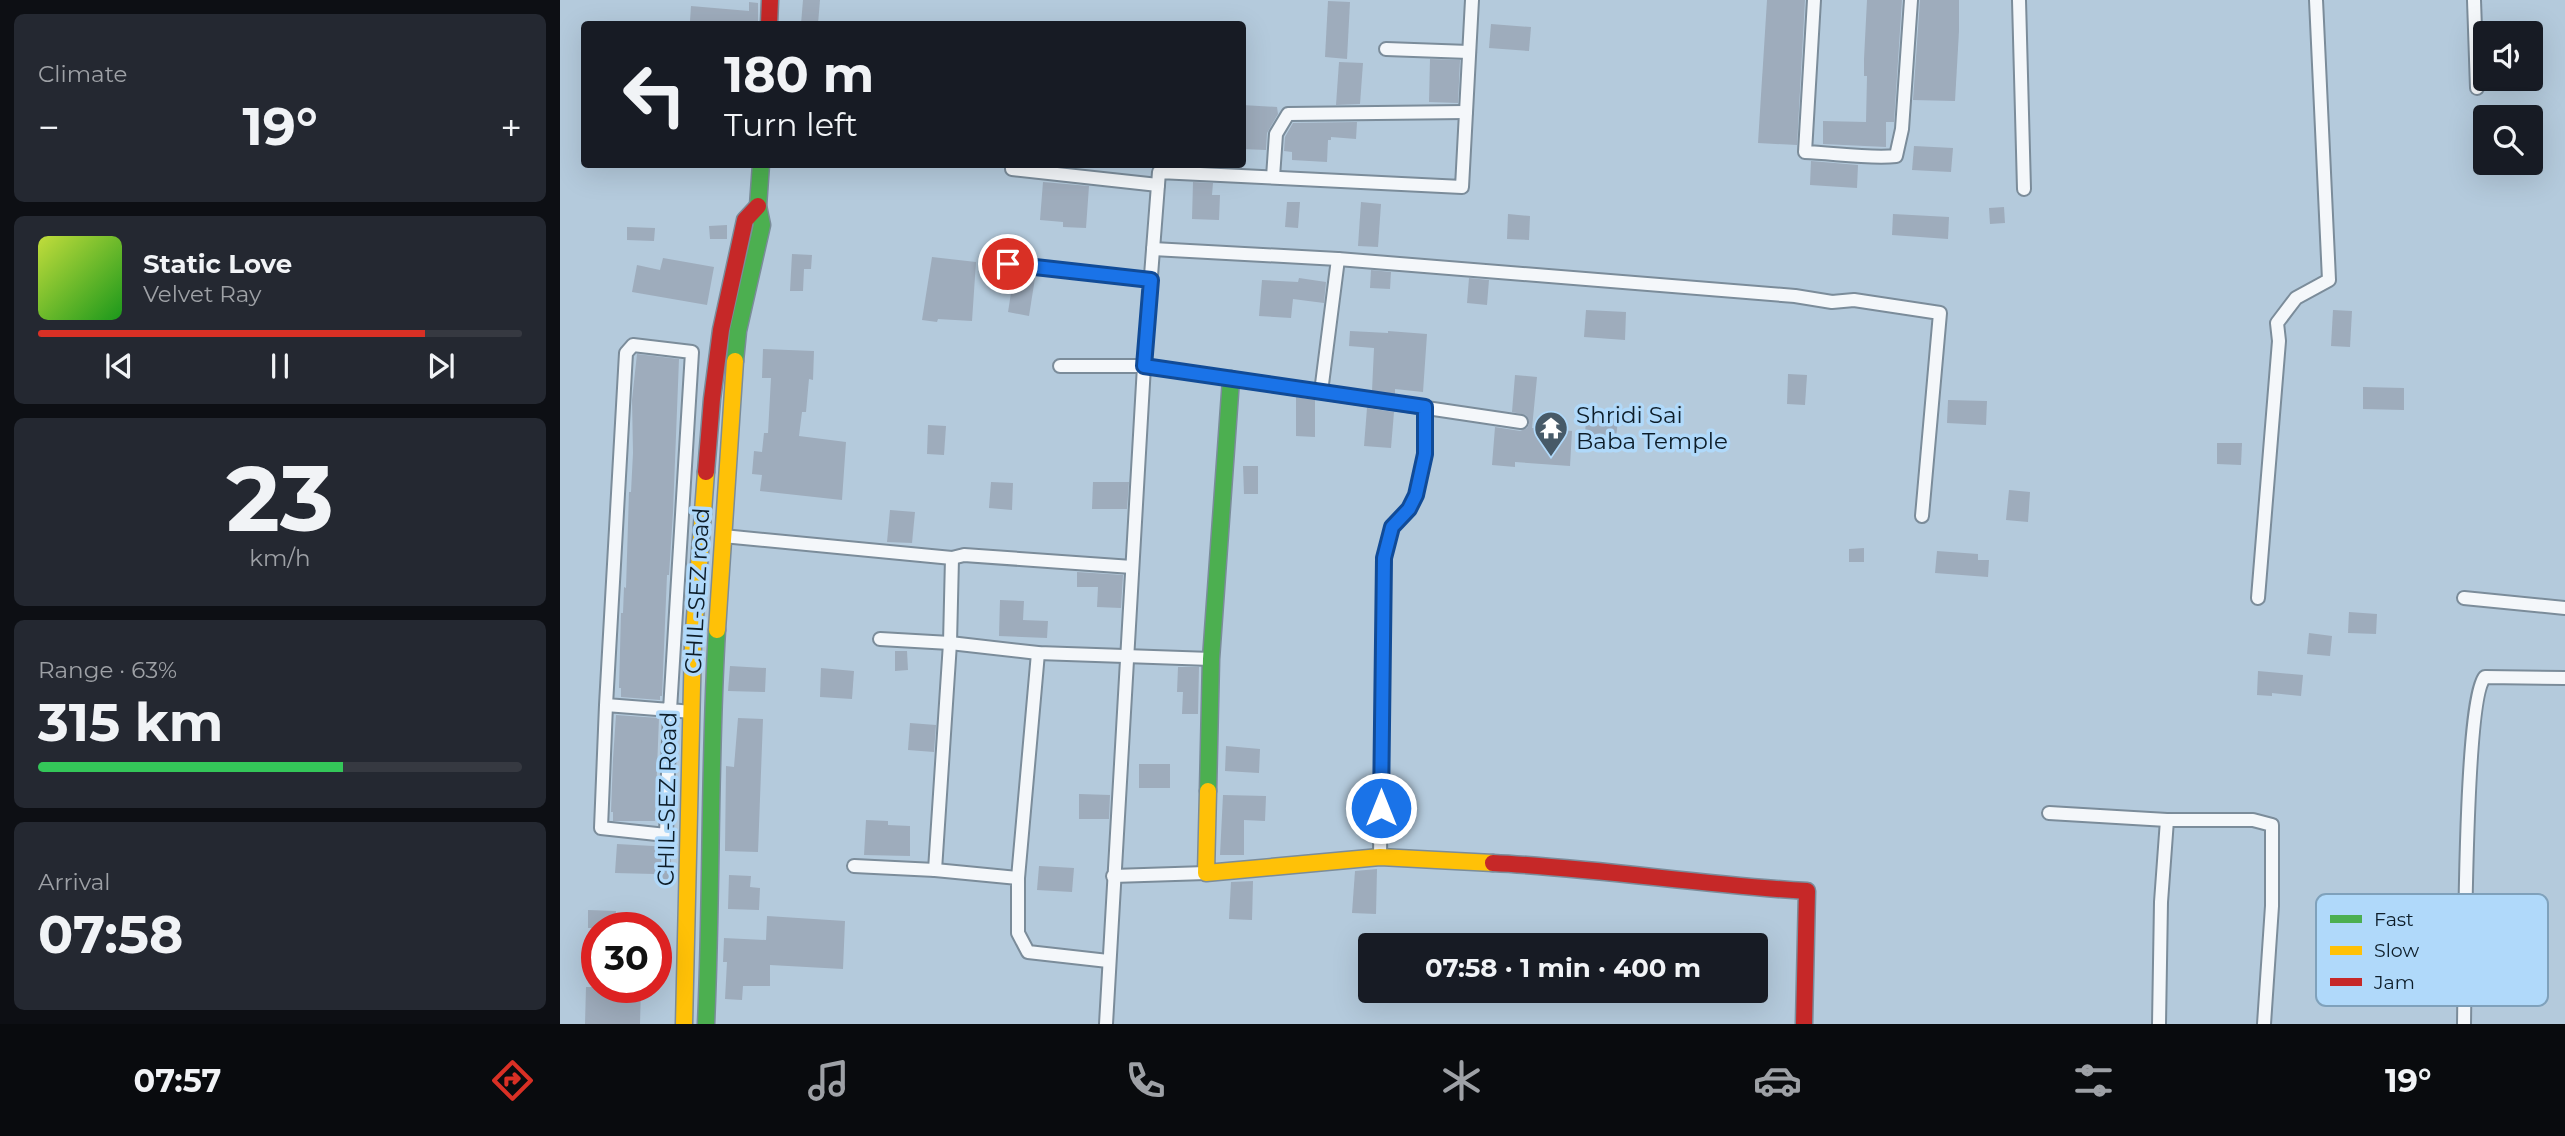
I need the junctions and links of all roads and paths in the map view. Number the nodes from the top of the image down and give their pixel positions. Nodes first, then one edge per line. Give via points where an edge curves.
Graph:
1 (770, 0) edge
2 (1472, 0) edge
3 (1814, 0) edge
4 (1910, 0) edge
5 (2020, 0) edge
6 (2316, 0) edge
7 (2474, 0) edge
8 (769, 21) edge
9 (2475, 21) edge
10 (1386, 49) dead end
11 (1469, 52) junction
12 (1466, 112) junction
13 (761, 168) edge
14 (1012, 169) dead end
15 (1159, 174) edge
16 (1273, 177) junction
17 (2024, 189) dead end
18 (758, 206) junction
19 (1153, 249) junction
20 (1338, 259) junction
21 (1008, 264) dead end
22 (1151, 280) junction
23 (1060, 366) dead end
24 (1144, 366) junction
25 (1231, 379) junction
26 (1321, 392) junction
27 (1425, 407) junction
28 (1521, 422) dead end
29 (1922, 516) dead end
30 (723, 536) junction
31 (952, 558) junction
32 (1132, 567) junction
33 (2258, 598) dead end
34 (2464, 598) dead end
35 (2565, 608) edge
36 (880, 639) dead end
37 (950, 643) junction
38 (1038, 653) junction
39 (1127, 656) junction
40 (1211, 659) junction
41 (2565, 678) edge
42 (606, 705) junction
43 (670, 710) junction
44 (691, 712) junction
45 (2049, 813) dead end
46 (2167, 820) junction
47 (1380, 858) junction
48 (854, 866) dead end
49 (935, 870) junction
50 (1206, 873) junction
51 (1113, 876) junction
52 (1018, 878) junction
53 (2465, 894) edge
54 (1108, 961) junction
55 (2464, 1006) edge
56 (684, 1024) edge
57 (706, 1024) edge
58 (1106, 1024) edge
59 (1804, 1024) edge
60 (2159, 1024) edge
61 (2264, 1024) edge
62 (2464, 1024) edge

1 - 8 street
2 - 11 street
3 - 4 street via 1805,152 1883,158 1896,156 1902,130
5 - 17 street
6 - 33 street via 2329,280 2296,298 2277,323
7 - 9 street
10 - 11 street
11 - 12 street
12 - 16 street via 1288,114 1276,134
12 - 16 street via 1462,187
13 - 18 street, CHIL-SEZ road
14 - 15 street
15 - 16 street
15 - 19 street
18 - 30 street, CHIL-SEZ road via 762,225 738,331
18 - 44 street, CHIL-SEZ Road via 745,220 719,344
19 - 20 street
19 - 22 street
20 - 26 street
20 - 29 street via 1832,302 1854,300 1940,313
21 - 22 street
22 - 24 street
23 - 24 street
24 - 25 street
24 - 32 street
25 - 26 street
25 - 40 street
26 - 27 street
27 - 28 street
27 - 47 street via 1425,454 1416,495 1392,527 1384,558
30 - 31 street
30 - 57 street, CHIL-SEZ road via 712,718
31 - 32 street via 964,555
31 - 37 street
32 - 39 street
34 - 35 street
36 - 37 street
37 - 38 street
37 - 49 street
38 - 39 street
38 - 52 street
39 - 40 street
39 - 51 street
40 - 50 street
41 - 53 street via 2484,677 2479,683
42 - 43 street
42 - 43 street via 601,828 666,835
42 - 43 street via 626,353 632,345 692,352
43 - 44 street
44 - 56 street, CHIL-SEZ Road
45 - 46 street
46 - 60 street
46 - 61 street via 2253,820 2272,825
47 - 50 street
47 - 59 street via 1557,866 1808,891
48 - 49 street
49 - 52 street
50 - 51 street
51 - 54 street
52 - 54 street via 1018,933 1028,952
54 - 58 street
55 - 62 street

